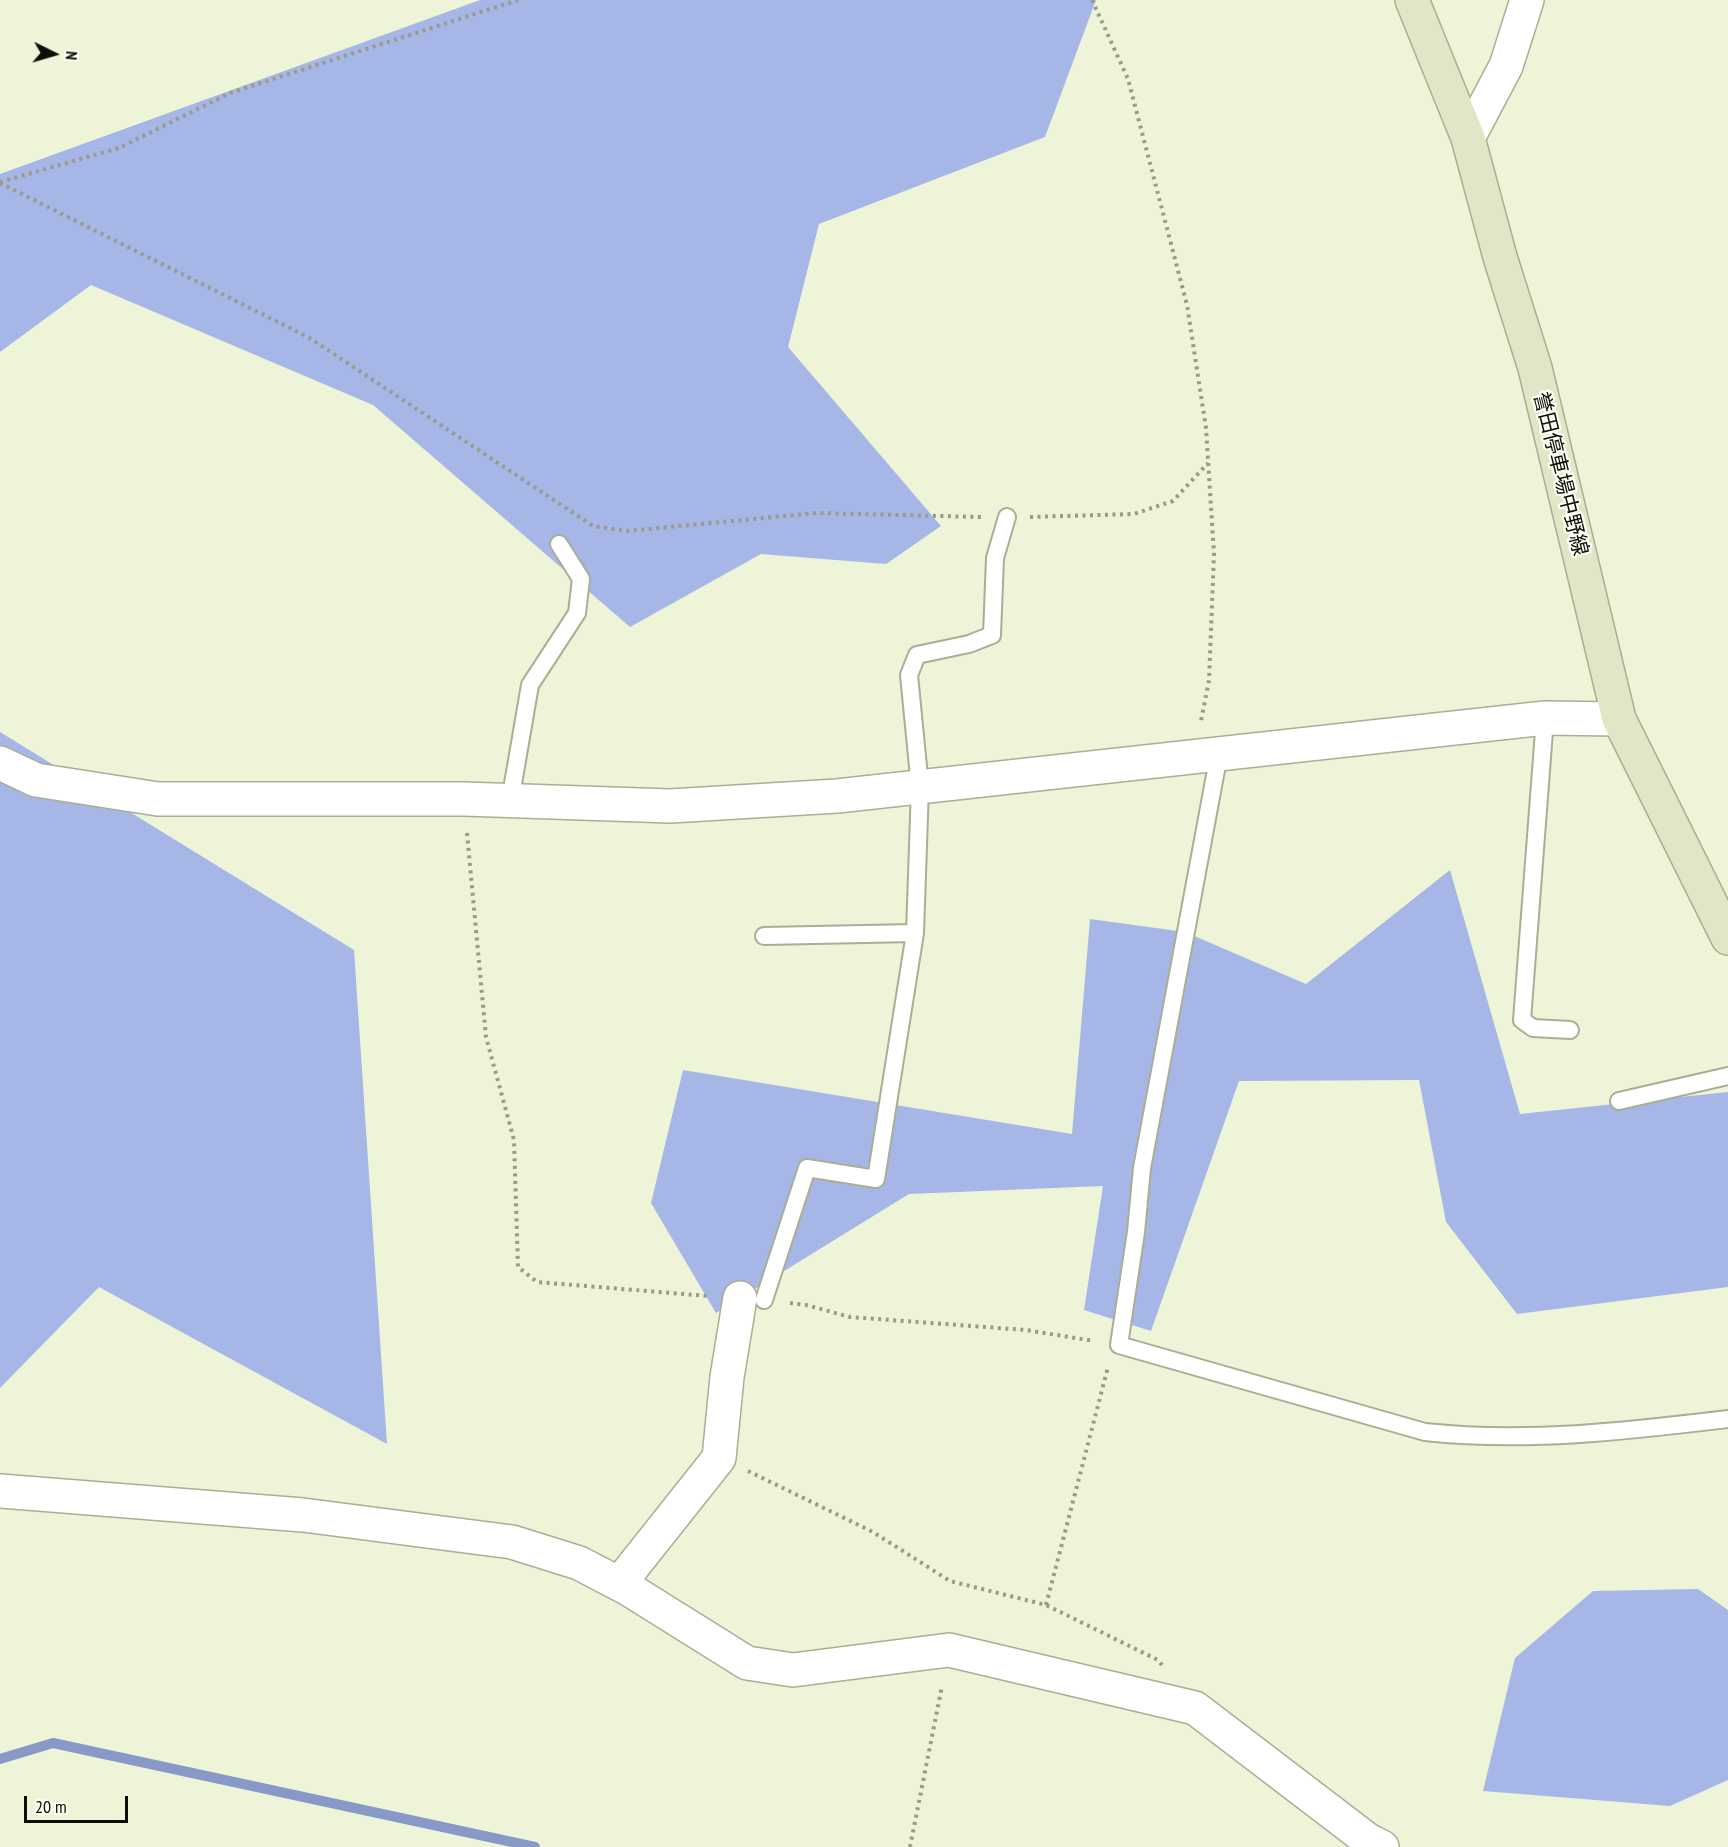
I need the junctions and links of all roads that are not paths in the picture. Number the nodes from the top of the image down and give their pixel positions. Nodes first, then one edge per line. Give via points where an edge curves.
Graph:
1 (1412, 0) edge
2 (1527, 0) edge
3 (1468, 138) junction
4 (1007, 517) road end
5 (558, 544) dead end
6 (1545, 718) junction
7 (1619, 719) junction
8 (1206, 755) junction
9 (0, 763) edge
10 (920, 787) junction
11 (510, 801) junction
12 (915, 933) junction
13 (764, 936) dead end
14 (1728, 938) edge
15 (1570, 1030) dead end
16 (1728, 1076) edge
17 (1619, 1101) dead end
18 (752, 1299) joint
19 (1728, 1419) edge
20 (0, 1491) edge
21 (619, 1584) junction
22 (1382, 1847) edge

1 - 3 main road, 誉田停車場中野線
2 - 3 street via 1506,66
3 - 7 main road, 誉田停車場中野線 via 1535,368
4 - 10 lane via 995,558 992,634 969,644 917,655 909,675
5 - 11 lane via 581,579 577,613 530,685
6 - 7 street
6 - 8 street
6 - 15 lane via 1522,1020 1533,1029
7 - 14 main road, 誉田停車場中野線
8 - 10 street
8 - 19 lane via 1142,1168 1119,1345 1425,1432 1471,1437 1602,1434
9 - 11 street via 36,780 158,799
10 - 11 street via 670,806
10 - 12 lane
12 - 13 lane
12 - 18 lane via 876,1179 807,1168
16 - 17 lane
18 - 21 street via 726,1377 719,1458
20 - 21 street via 303,1515 512,1542 579,1563
21 - 22 street via 747,1663 794,1670 949,1650 1196,1708

